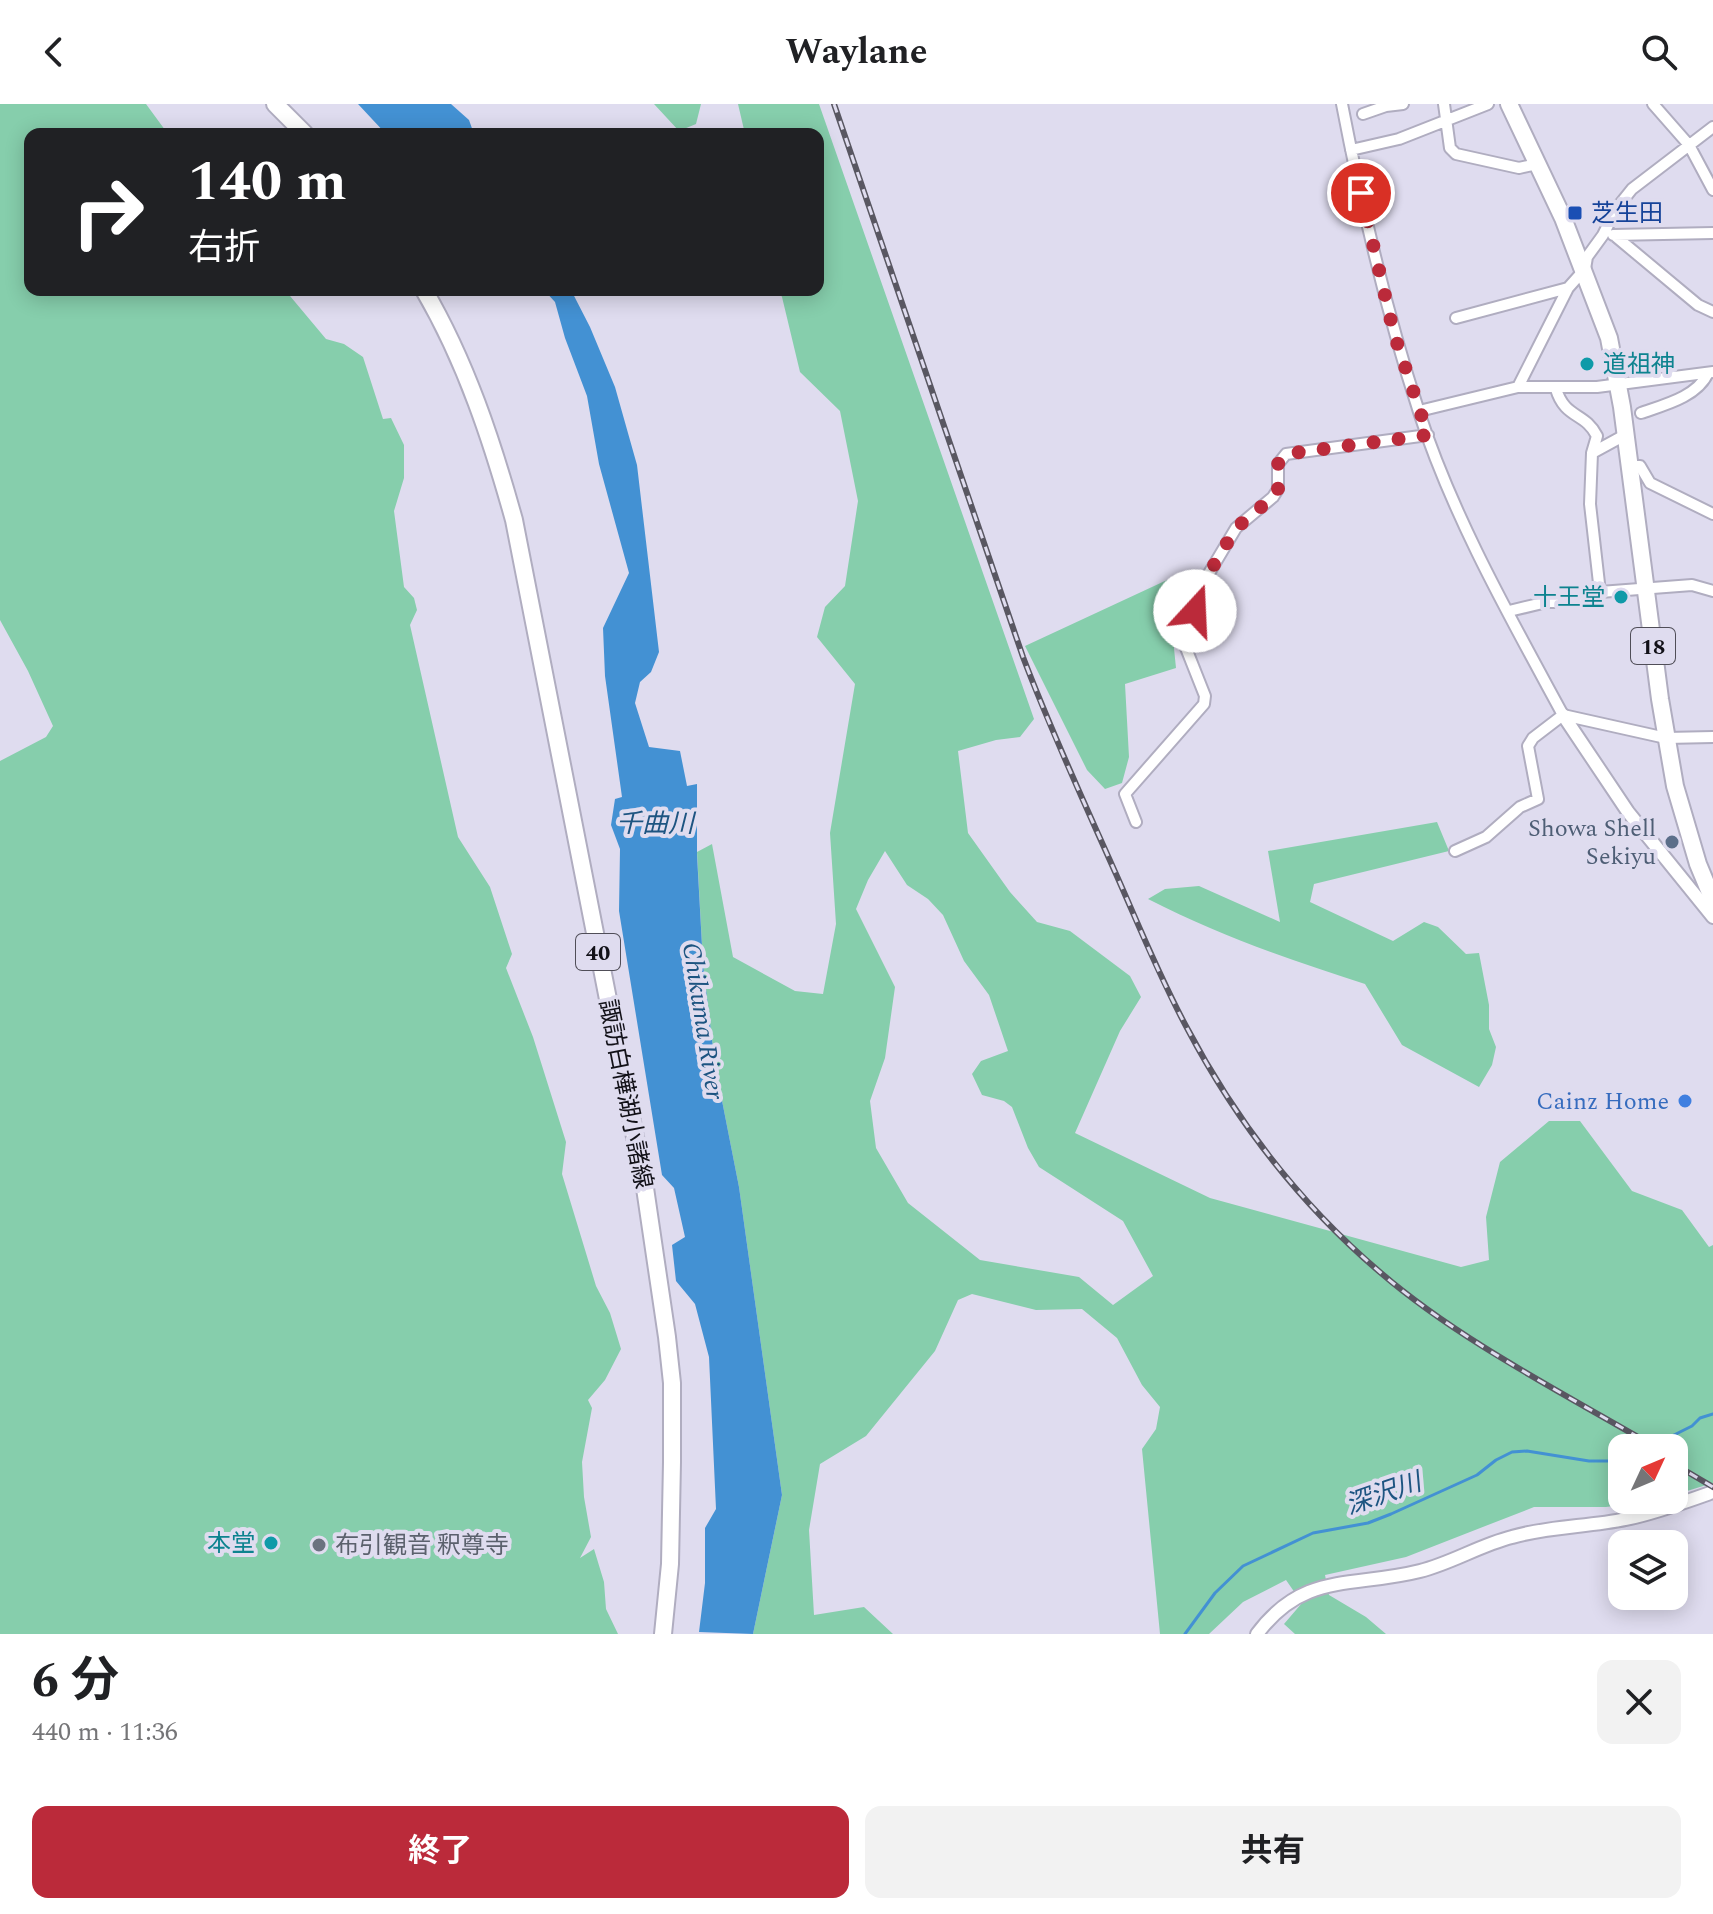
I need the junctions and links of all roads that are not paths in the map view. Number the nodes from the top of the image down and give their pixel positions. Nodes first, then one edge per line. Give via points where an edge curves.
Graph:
1 (275, 104) edge
2 (1342, 104) edge
3 (1403, 104) edge
4 (1444, 104) edge
5 (1488, 104) edge
6 (1509, 104) edge
7 (1653, 104) edge
8 (1363, 114) dead end
9 (1446, 121) junction
10 (1713, 127) edge
11 (299, 128) edge
12 (1689, 145) junction
13 (1351, 150) junction
14 (1537, 164) junction
15 (1713, 190) edge
16 (1713, 233) edge
17 (1608, 235) junction
18 (1585, 269) junction
19 (1568, 288) junction
20 (427, 296) edge
21 (1713, 312) edge
22 (1456, 318) dead end
23 (1710, 373) edge
24 (1618, 385) junction
25 (1518, 387) junction
26 (1556, 389) junction
27 (1419, 411) junction
28 (1641, 413) dead end
29 (1428, 435) junction
30 (1625, 435) junction
31 (1592, 453) junction
32 (1629, 466) junction
33 (1713, 514) edge
34 (1645, 590) junction
35 (1713, 591) edge
36 (1600, 592) junction
37 (1509, 611) junction
38 (1563, 715) junction
39 (1713, 737) edge
40 (1666, 738) junction
41 (1136, 822) dead end
42 (1455, 851) dead end
43 (1685, 883) junction
44 (1709, 884) edge
45 (1713, 900) edge
46 (1713, 917) edge
47 (1710, 1493) edge
48 (663, 1634) edge
49 (1257, 1634) edge

1 - 11 main road
2 - 13 street
3 - 8 street
4 - 9 street
5 - 9 street
6 - 14 main road, 18
7 - 12 street
9 - 13 street
9 - 14 street via 1450,148 1456,154 1519,168
10 - 12 street
12 - 15 street
12 - 17 street via 1632,189 1616,209
13 - 27 street via 1382,289
14 - 18 main road, 18
16 - 17 street
17 - 18 street via 1587,257
17 - 21 street
18 - 19 street
18 - 24 main road, 18 via 1609,338
19 - 22 street
19 - 25 street
20 - 48 main road, 諏訪白樺湖小諸線 / 40 via 476,399 514,520 645,1188 672,1383 670,1564
23 - 24 street
23 - 28 street via 1679,399
24 - 26 street
24 - 30 main road, 18
25 - 26 street
25 - 27 street
26 - 31 street via 1561,405 1592,426 1597,436
27 - 29 street
29 - 37 street via 1482,562
29 - 41 street via 1286,454 1278,464 1273,497 1236,528 1202,585 1186,648 1204,704 1125,794
30 - 31 street
30 - 32 main road, 18
31 - 36 street via 1590,504
32 - 33 street via 1640,466 1650,483
32 - 34 main road, 18
34 - 35 street via 1692,585
34 - 36 street
34 - 40 main road, 18
36 - 37 street via 1579,602 1547,602
37 - 38 street
38 - 40 street
38 - 42 street via 1528,746 1538,799 1520,807 1486,837
38 - 43 street via 1619,800
39 - 40 street
40 - 44 main road, 18 via 1680,807
43 - 44 street
43 - 46 street
44 - 45 main road, 18
47 - 49 street via 1626,1519 1511,1537 1417,1571 1323,1585 1293,1597

